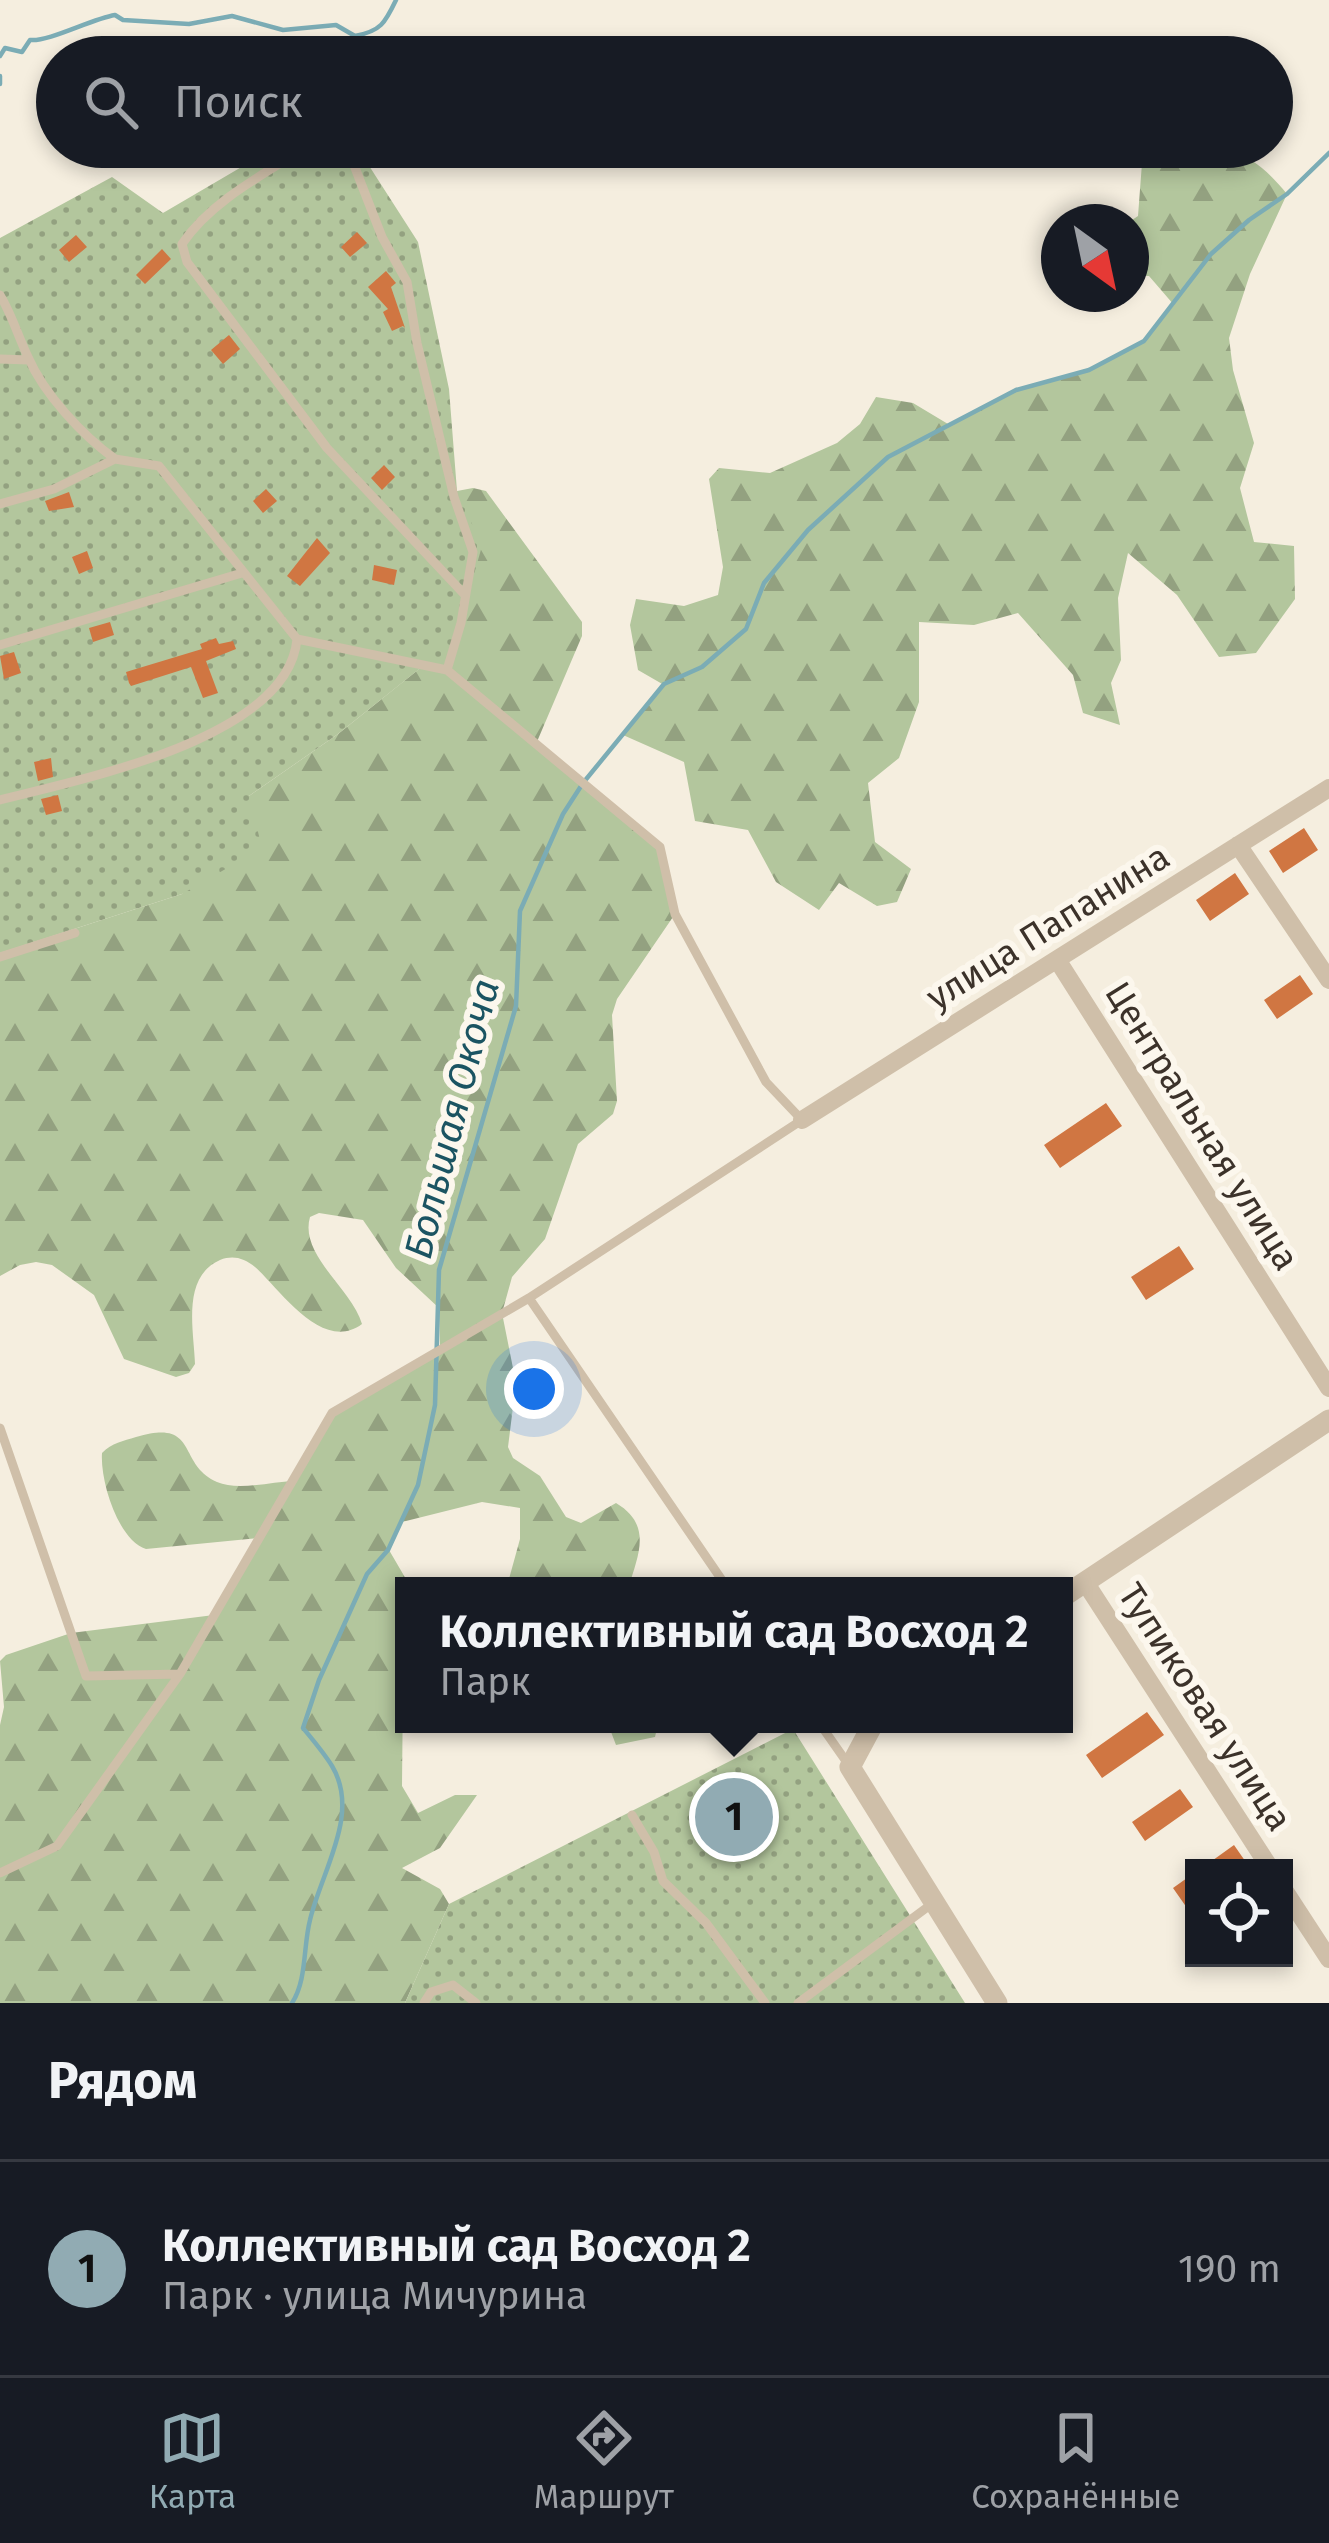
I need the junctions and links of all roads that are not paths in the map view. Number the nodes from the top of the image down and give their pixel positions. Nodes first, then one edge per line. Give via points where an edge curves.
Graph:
1 (274, 168) edge
2 (355, 168) edge
3 (0, 295) edge
4 (0, 359) edge
5 (29, 360) junction
6 (115, 459) junction
7 (0, 505) edge
8 (242, 573) junction
9 (464, 594) junction
10 (297, 639) junction
11 (0, 645) edge
12 (447, 670) junction
13 (1329, 788) edge
14 (0, 800) edge
15 (1238, 845) junction
16 (75, 934) dead end
17 (0, 957) edge
18 (1058, 961) junction
19 (1329, 980) edge
20 (802, 1120) junction
21 (529, 1298) junction
22 (1329, 1388) edge
23 (1329, 1420) edge
24 (0, 1428) edge
25 (720, 1577) edge
26 (1085, 1582) junction
27 (1073, 1590) edge
28 (180, 1674) junction
29 (826, 1733) edge
30 (868, 1733) edge
31 (850, 1768) junction
32 (632, 1815) dead end
33 (1264, 1859) edge
34 (0, 1873) edge
35 (934, 1902) junction
36 (1293, 1904) edge
37 (1329, 1959) edge
38 (424, 2003) edge
39 (476, 2003) edge
40 (765, 2003) edge
41 (798, 2003) edge
42 (997, 2003) edge

1 - 9 lane via 192,229 182,244 187,262 327,448
2 - 9 lane via 407,282 473,552
3 - 5 lane
4 - 5 lane
5 - 6 lane via 94,444
6 - 7 lane
6 - 8 lane via 159,466
8 - 10 lane
8 - 11 lane
9 - 12 lane
10 - 12 lane
10 - 14 lane via 295,662 276,688 228,724
12 - 20 lane via 660,847 675,914 766,1082
13 - 15 street, улица Папанина
15 - 18 street, улица Папанина
15 - 19 street
16 - 17 lane
18 - 20 street, улица Папанина
18 - 22 street, Центральная улица
20 - 21 lane
21 - 25 lane
21 - 28 lane via 332,1413
23 - 26 street
24 - 28 lane via 86,1676
26 - 27 street
26 - 33 street, Тупиковая улица
28 - 34 lane via 57,1846
29 - 31 lane
30 - 31 street
31 - 35 street
32 - 40 lane via 663,1881 706,1922
35 - 41 lane
35 - 42 street
36 - 37 street
38 - 39 lane via 453,1985

